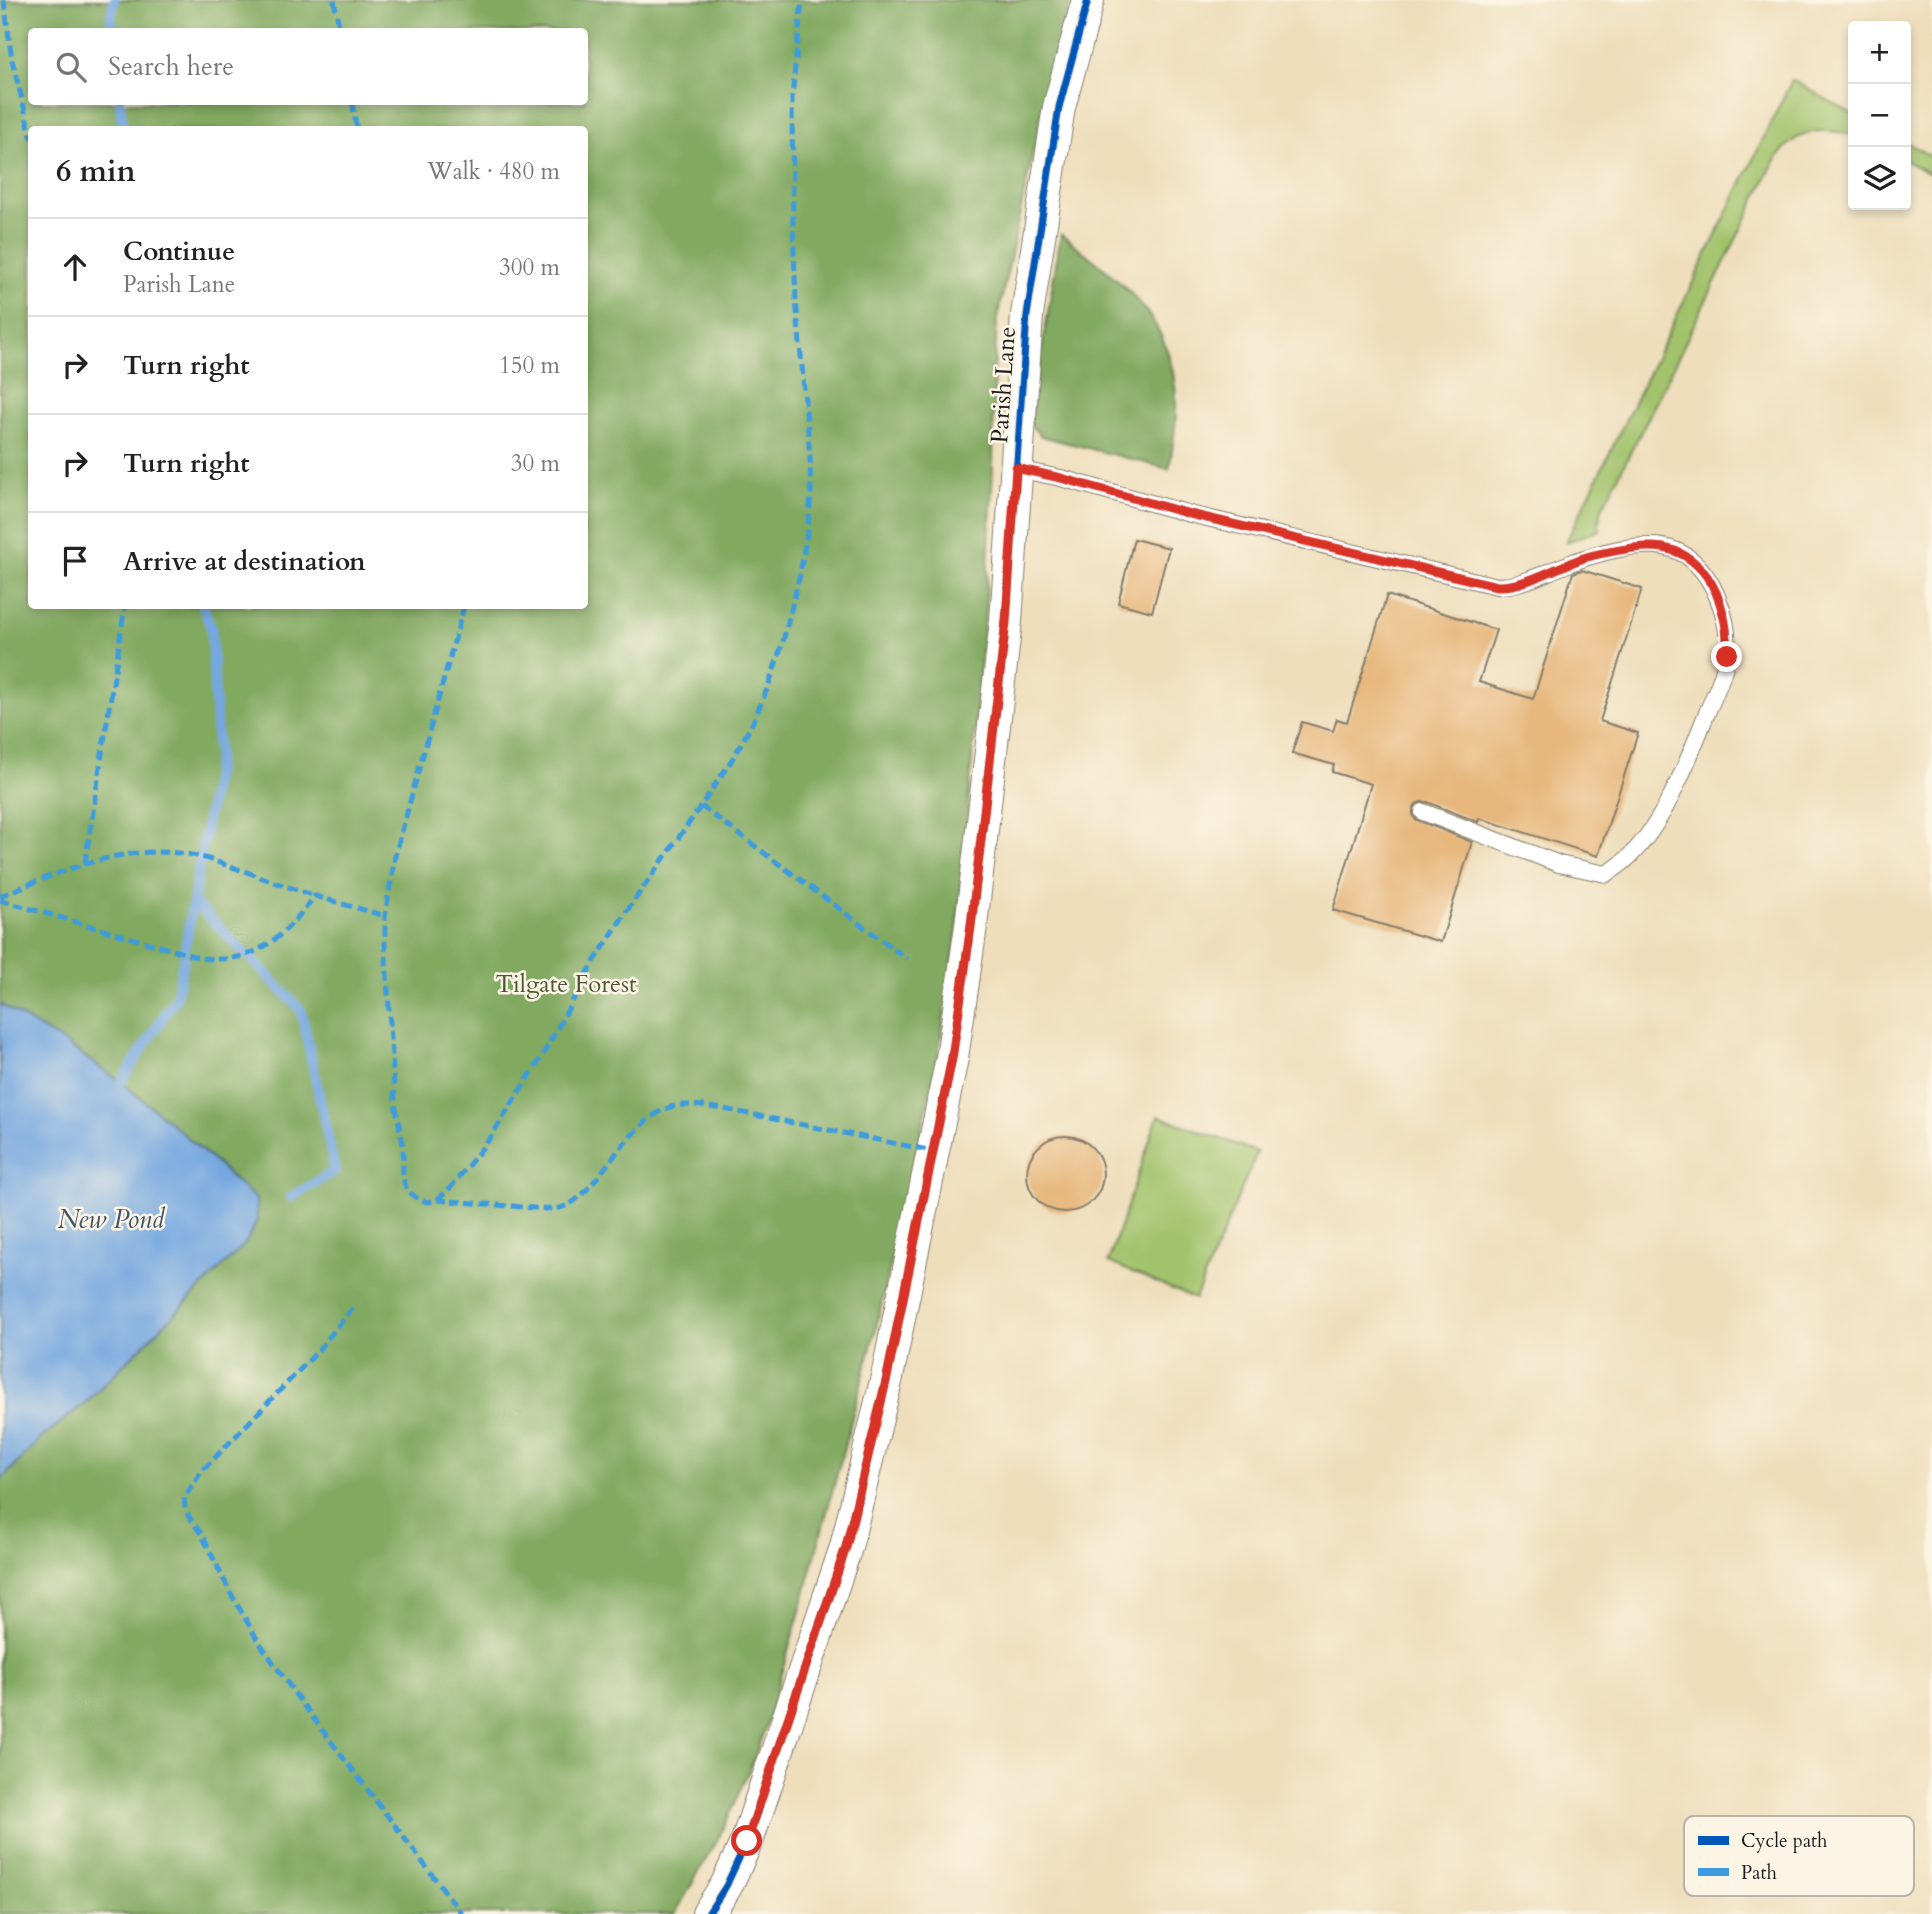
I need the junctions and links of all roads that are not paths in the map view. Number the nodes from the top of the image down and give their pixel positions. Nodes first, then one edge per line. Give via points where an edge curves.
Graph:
1 (1088, 0) edge
2 (1016, 468) junction
3 (1423, 813) dead end
4 (708, 1914) edge

1 - 2 street, Parish Lane via 1059,107 1027,315
2 - 3 lane via 1497,586 1516,584 1587,557 1640,547 1675,550 1703,571 1724,619 1728,645 1724,671 1668,800 1627,859 1606,874 1559,864
2 - 4 street, Parish Lane via 1006,621 969,940 952,1058 887,1377 842,1559 747,1841

